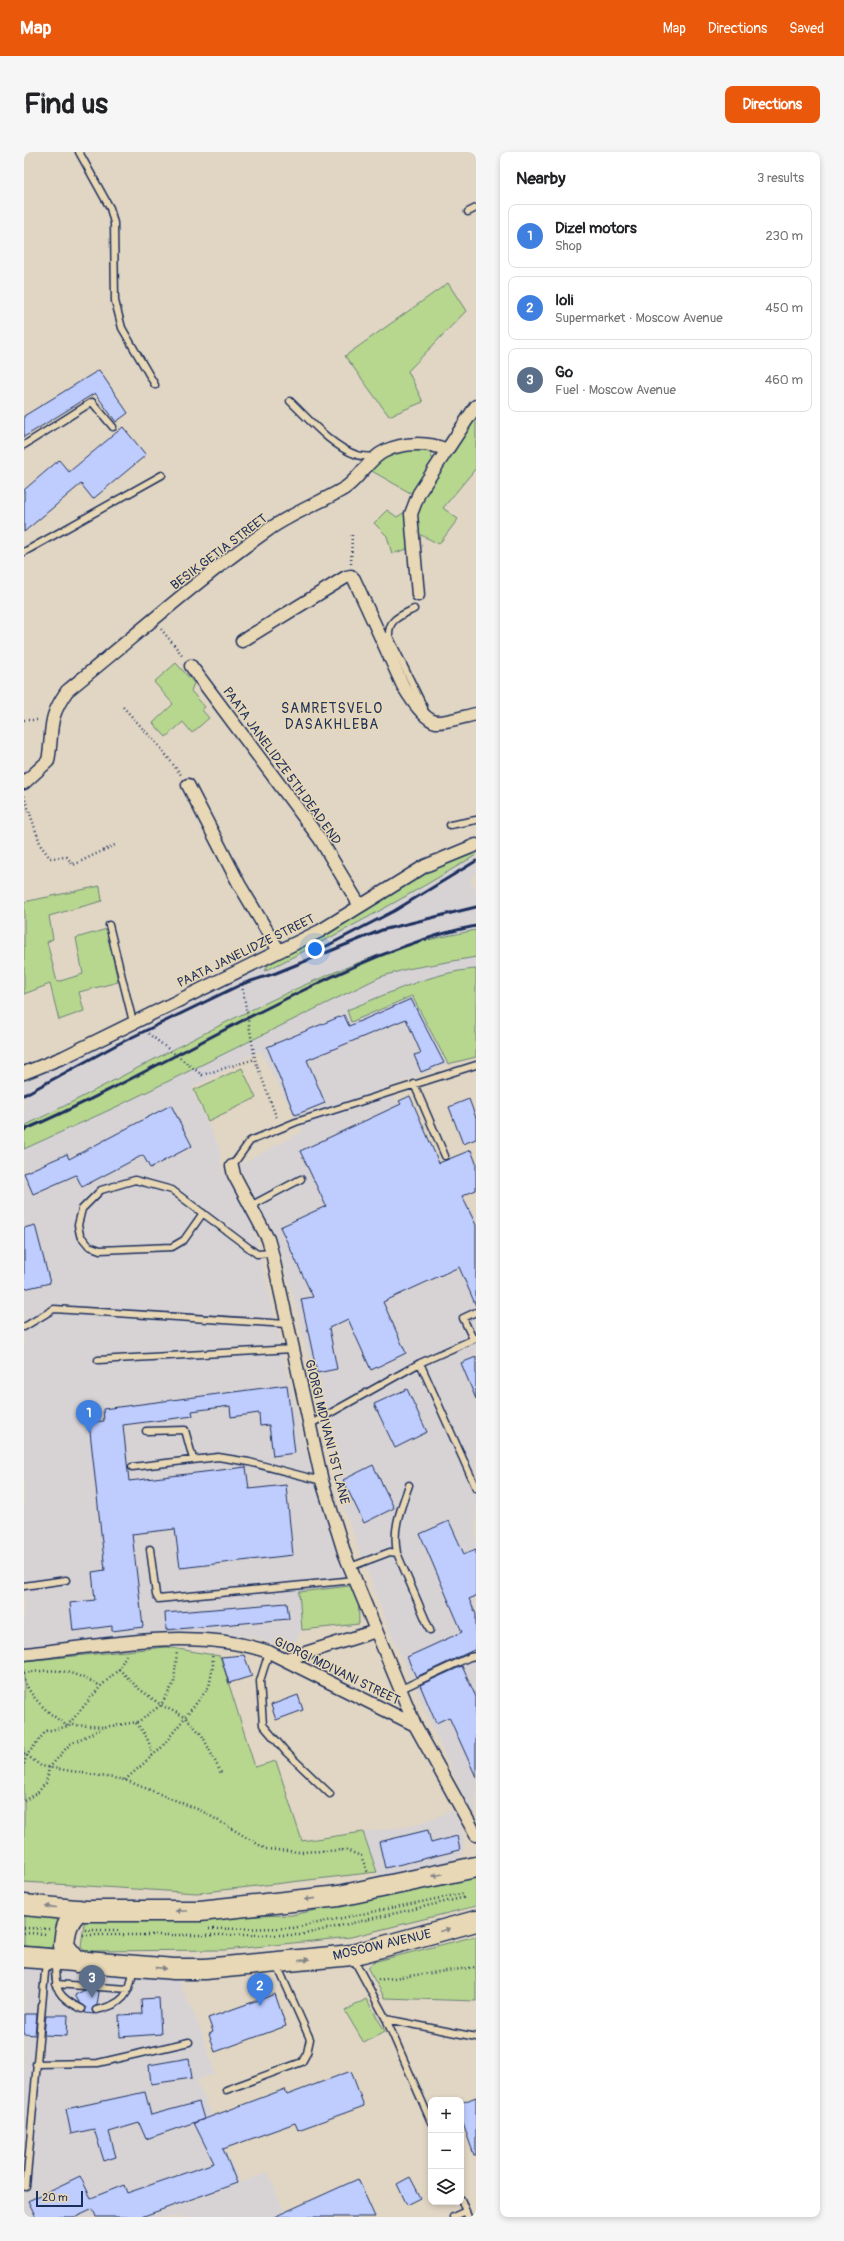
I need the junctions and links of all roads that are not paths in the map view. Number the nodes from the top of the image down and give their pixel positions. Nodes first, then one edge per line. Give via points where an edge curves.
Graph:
1 (79, 152) edge
2 (476, 208) edge
3 (468, 212) dead end
4 (155, 385) dead end
5 (290, 401) dead end
6 (476, 406) edge
7 (113, 427) dead end
8 (24, 445) edge
9 (447, 450) junction
10 (376, 457) junction
11 (162, 475) dead end
12 (24, 552) edge
13 (418, 595) dead end
14 (414, 609) dead end
15 (242, 641) dead end
16 (191, 666) road end
17 (423, 713) junction
18 (476, 714) edge
19 (24, 783) edge
20 (188, 785) road end
21 (476, 820) edge
22 (450, 825) dead end
23 (476, 844) edge
24 (360, 906) junction
25 (109, 925) dead end
26 (279, 951) junction
27 (137, 1020) junction
28 (476, 1065) edge
29 (24, 1073) edge
30 (414, 1084) junction
31 (445, 1156) dead end
32 (232, 1166) joint
33 (300, 1179) dead end
34 (250, 1206) junction
35 (203, 1213) junction
36 (272, 1253) junction
37 (476, 1312) edge
38 (286, 1324) junction
39 (24, 1327) edge
40 (474, 1339) edge
41 (292, 1349) junction
42 (98, 1360) dead end
43 (420, 1363) junction
44 (309, 1425) junction
45 (146, 1431) dead end
46 (193, 1459) junction
47 (132, 1467) dead end
48 (322, 1480) junction
49 (409, 1485) dead end
50 (476, 1488) edge
51 (150, 1549) dead end
52 (397, 1553) junction
53 (350, 1567) junction
54 (66, 1580) dead end
55 (355, 1580) junction
56 (24, 1586) edge
57 (430, 1630) dead end
58 (376, 1631) junction
59 (269, 1652) junction
60 (24, 1654) edge
61 (476, 1656) edge
62 (286, 1660) junction
63 (400, 1689) junction
64 (415, 1725) junction
65 (330, 1794) dead end
66 (476, 1835) edge
67 (476, 1867) edge
68 (24, 1905) edge
69 (79, 1910) junction
70 (476, 1921) edge
71 (352, 1955) junction
72 (24, 1957) edge
73 (50, 1960) junction
74 (77, 1962) junction
75 (276, 1963) junction
76 (133, 1966) junction
77 (56, 1984) junction
78 (84, 1986) dead end
79 (98, 1987) dead end
80 (129, 1989) junction
81 (82, 2009) dead end
82 (96, 2010) dead end
83 (386, 2019) junction
84 (476, 2037) edge
85 (189, 2042) dead end
86 (36, 2064) junction
87 (226, 2090) dead end
88 (428, 2115) edge
89 (26, 2187) dead end
90 (467, 2214) edge
91 (453, 2217) edge

1 - 4 lane via 110,208 114,223 115,301 122,328
2 - 3 lane
5 - 10 lane via 344,449 358,455
6 - 9 street
7 - 8 lane via 92,402
9 - 10 street, BESIK GETIA STREET via 426,444 406,445 385,451
9 - 13 street via 419,493 411,514
10 - 19 street, BESIK GETIA STREET via 348,486 270,529 153,619 67,691 56,706 51,721 48,761
11 - 12 lane
14 - 17 lane via 393,619 389,627 389,636 424,708
15 - 17 street via 351,576 403,686
16 - 24 street, PAATA JANELIDZE 5TH DEAD END via 320,839
17 - 18 street via 436,722
20 - 26 street via 239,884
21 - 22 lane
23 - 24 street, PAATA JANELIDZE STREET via 425,866
24 - 26 street, PAATA JANELIDZE STREET via 320,931
25 - 27 lane
26 - 27 street, PAATA JANELIDZE STREET
27 - 29 street, PAATA JANELIDZE STREET via 64,1057
28 - 30 lane
30 - 31 lane
30 - 32 lane via 281,1128 250,1141
32 - 34 street, GIORGI MDIVANI 1ST LANE
33 - 34 lane
34 - 36 street, GIORGI MDIVANI 1ST LANE via 268,1239
35 - 35 lane via 184,1240 172,1248 100,1250 89,1246 80,1235 78,1225 82,1209 101,1190 135,1180 172,1190
35 - 36 lane via 257,1254
36 - 38 street, GIORGI MDIVANI 1ST LANE
37 - 40 lane via 463,1318
38 - 39 lane via 54,1310
38 - 41 street, GIORGI MDIVANI 1ST LANE
40 - 43 lane
41 - 42 lane
41 - 44 street, GIORGI MDIVANI 1ST LANE
43 - 44 lane
43 - 50 lane
44 - 48 street, GIORGI MDIVANI 1ST LANE
45 - 46 lane via 185,1430
46 - 47 lane
46 - 48 lane via 236,1459
48 - 53 street, GIORGI MDIVANI 1ST LANE
49 - 52 lane via 395,1526
51 - 55 lane via 158,1599
52 - 53 lane via 390,1552
52 - 57 lane
53 - 55 street, GIORGI MDIVANI 1ST LANE
54 - 56 lane
55 - 58 street, GIORGI MDIVANI 1ST LANE
58 - 62 street
58 - 63 street, GIORGI MDIVANI 1ST LANE
59 - 60 street, GIORGI MDIVANI STREET via 246,1645 178,1640
59 - 62 street, GIORGI MDIVANI STREET
59 - 65 lane via 260,1681 263,1725 286,1752
61 - 63 lane
62 - 64 street, GIORGI MDIVANI STREET
63 - 64 street, GIORGI MDIVANI 1ST LANE
64 - 66 street
67 -> 69 main road via 339,1896 200,1911
69 -> 68 main road
69 - 74 main road via 70,1918 64,1946
71 -> 70 main road, MOSCOW AVENUE
75 -> 71 main road, MOSCOW AVENUE
71 - 83 lane
72 - 73 main road, MOSCOW AVENUE
73 - 74 main road, MOSCOW AVENUE
73 - 77 lane
73 - 86 lane
74 - 76 main road, MOSCOW AVENUE
76 -> 75 main road, MOSCOW AVENUE via 205,1969
75 - 87 lane via 310,2039 307,2053 302,2062
76 - 80 lane
77 - 78 lane
77 - 81 lane via 59,1995
79 - 80 lane
80 - 82 lane via 121,2002 109,2008
83 - 84 lane
83 - 88 lane
85 - 86 lane via 98,2063
86 - 89 lane
90 - 91 lane

